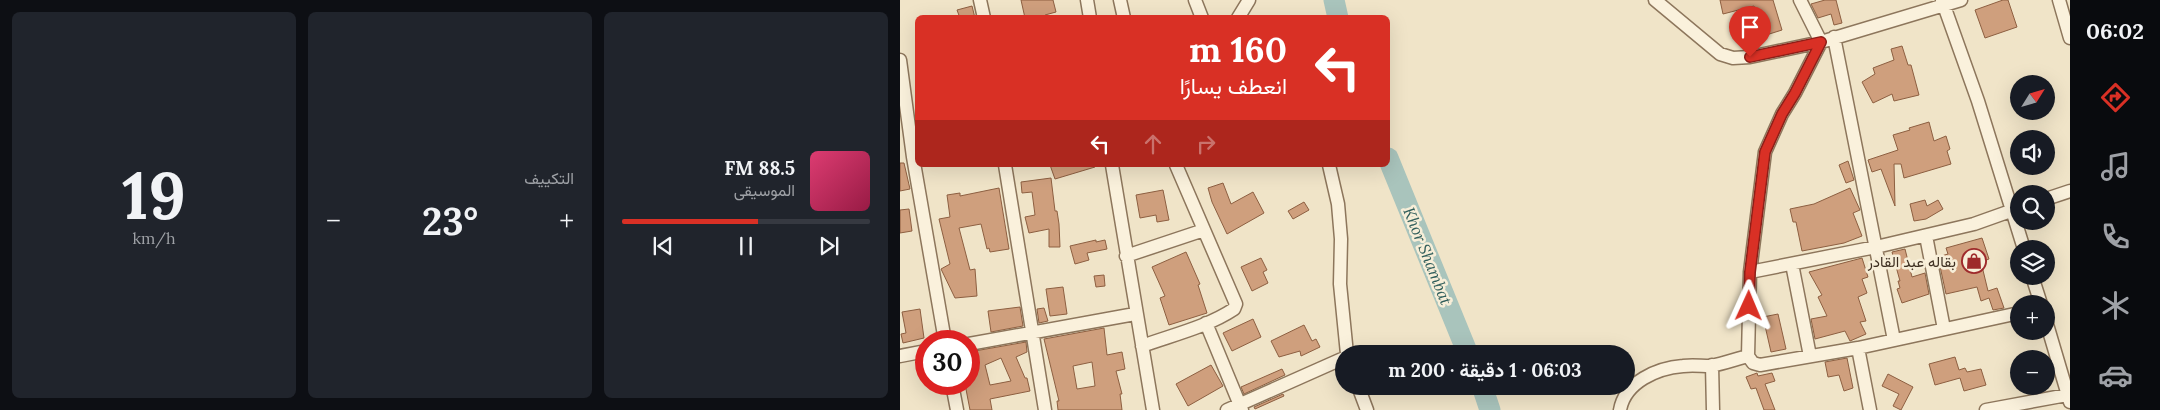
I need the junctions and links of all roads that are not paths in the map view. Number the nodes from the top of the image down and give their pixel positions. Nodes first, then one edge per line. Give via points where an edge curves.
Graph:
1 (980, 0) edge
2 (1087, 0) edge
3 (1120, 0) edge
4 (1195, 0) edge
5 (1250, 0) edge
6 (1655, 0) edge
7 (1800, 0) edge
8 (1961, 0) edge
9 (2059, 0) edge
10 (1943, 3) edge
11 (983, 15) edge
12 (1090, 15) edge
13 (1123, 15) edge
14 (1201, 15) edge
15 (1240, 15) edge
16 (1834, 37) junction
17 (2070, 38) edge
18 (1821, 42) junction
19 (900, 60) edge
20 (910, 157) edge
21 (1005, 167) edge
22 (1112, 167) edge
23 (1177, 167) edge
24 (1329, 167) edge
25 (2070, 191) edge
26 (2010, 195) edge
27 (2055, 196) edge
28 (2010, 212) edge
29 (1204, 230) junction
30 (1926, 236) junction
31 (1876, 248) junction
32 (1126, 256) junction
33 (1792, 264) junction
34 (1750, 272) junction
35 (1136, 314) junction
36 (2010, 315) edge
37 (1206, 323) junction
38 (1944, 329) junction
39 (943, 330) edge
40 (1033, 333) junction
41 (1894, 340) junction
42 (2051, 340) edge
43 (980, 342) edge
44 (1346, 345) edge
45 (1142, 346) junction
46 (1858, 348) junction
47 (915, 353) edge
48 (900, 356) edge
49 (1748, 356) junction
50 (1810, 356) junction
51 (1335, 362) edge
52 (1712, 366) junction
53 (954, 395) edge
54 (1361, 395) edge
55 (2069, 398) edge
56 (1241, 408) edge
57 (957, 410) edge
58 (1045, 410) edge
59 (1153, 410) edge
60 (1228, 410) edge
61 (1367, 410) edge
62 (1620, 410) edge
63 (1713, 410) edge
64 (1870, 410) edge
65 (1986, 410) edge

1 - 11 street
2 - 12 street
3 - 13 street
4 - 14 street
5 - 15 street
6 - 18 street via 1720,54 1733,58
7 - 18 street
8 - 10 street
9 - 17 street
10 - 16 street
10 - 26 street
16 - 18 street
16 - 31 street
18 - 34 street via 1765,152
19 - 20 street
20 - 39 street
21 - 40 street
22 - 32 street
23 - 29 street
24 - 44 street via 1339,213 1340,284
25 - 27 street
28 - 30 street
29 - 32 street
29 - 37 street via 1236,304 1234,309
30 - 31 street
30 - 38 street
31 - 33 street
31 - 41 street
32 - 35 street
33 - 34 street
33 - 50 street
34 - 49 street
35 - 40 street
35 - 45 street
36 - 38 street
37 - 45 street
37 - 56 street
38 - 41 street
40 - 43 street
40 - 58 street
41 - 46 street
42 - 55 street
45 - 59 street
46 - 50 street
46 - 64 street
47 - 48 street
49 - 50 street via 1760,365
49 - 52 street
51 - 56 street
52 - 62 street via 1681,366 1640,380 1628,389
52 - 63 street
53 - 57 street
54 - 61 street
55 - 65 street
56 - 60 street

